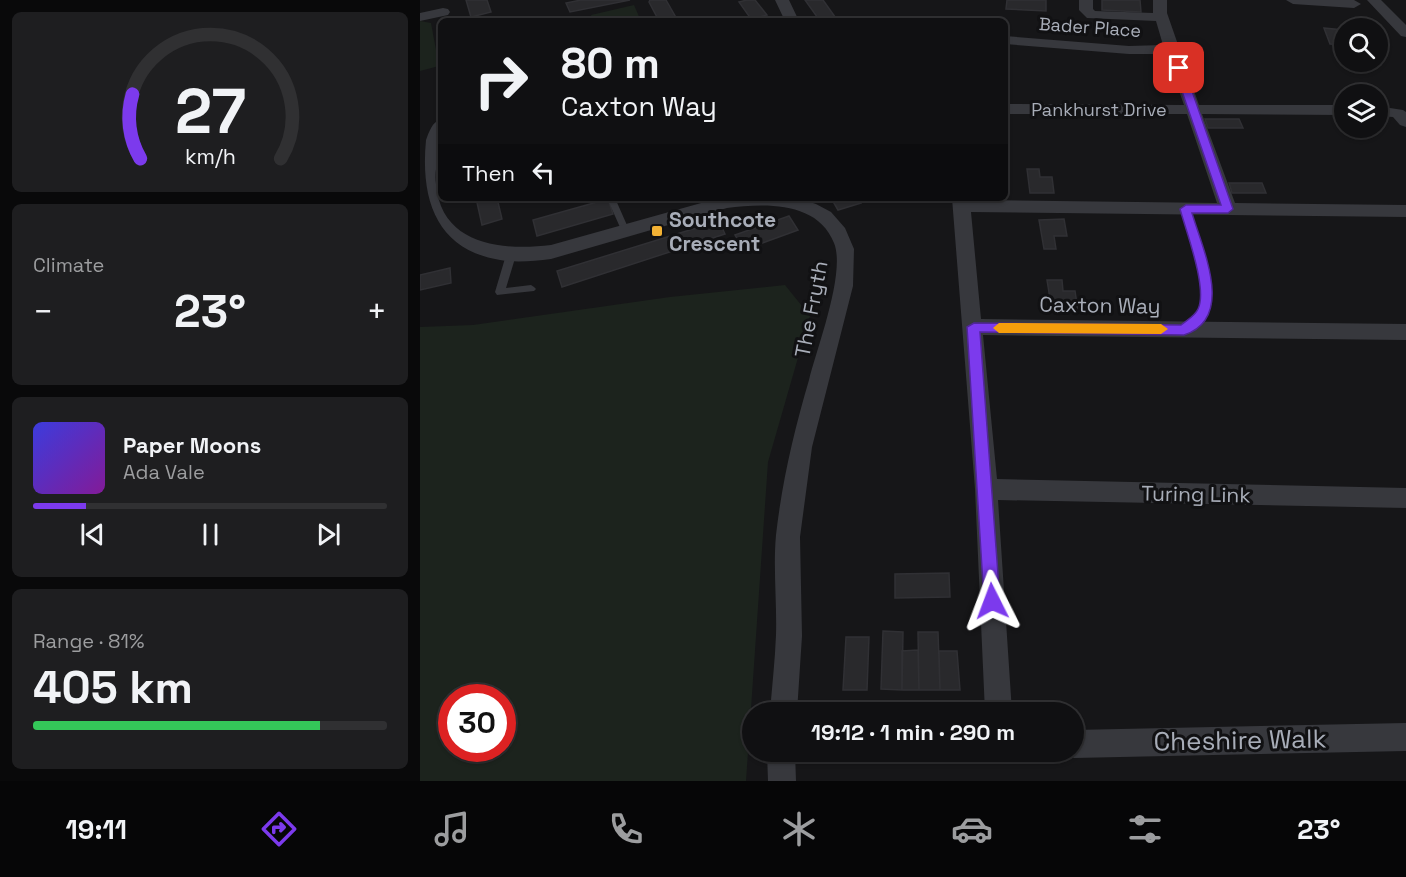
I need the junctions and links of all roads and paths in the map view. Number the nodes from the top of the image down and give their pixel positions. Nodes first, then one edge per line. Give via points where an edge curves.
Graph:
1 (782, 0) edge
2 (1086, 0) edge
3 (1160, 0) edge
4 (1293, 0) edge
5 (1374, 0) edge
6 (1354, 4) dead end
7 (442, 11) edge
8 (420, 17) edge
9 (1162, 17) junction
10 (791, 18) edge
11 (1406, 33) edge
12 (1008, 40) edge
13 (1172, 47) junction
14 (1194, 109) junction
15 (1008, 110) edge
16 (1334, 110) edge
17 (1388, 112) edge
18 (1406, 122) edge
19 (438, 131) edge
20 (422, 182) edge
21 (612, 201) edge
22 (722, 201) edge
23 (786, 201) edge
24 (961, 202) edge
25 (1186, 209) junction
26 (1228, 209) junction
27 (1406, 211) edge
28 (626, 232) junction
29 (511, 255) junction
30 (531, 289) dead end
31 (974, 327) junction
32 (1184, 330) junction
33 (1406, 332) edge
34 (986, 489) junction
35 (1406, 498) edge
36 (785, 702) edge
37 (997, 702) edge
38 (1406, 737) edge
39 (1084, 744) edge
40 (781, 762) edge
41 (782, 781) edge

1 - 10 street
2 - 9 street via 1086,10 1092,15
3 - 9 street
4 - 6 street
5 - 11 street
7 - 8 street
9 - 13 street
12 - 13 street, Bader Place via 1129,50
13 - 14 street
14 - 15 street, Pankhurst Drive
14 - 16 street, Pankhurst Drive
14 - 26 street
17 - 18 street via 1398,113
19 - 20 street, The Fryth via 424,164
20 - 29 street, The Fryth via 434,212 458,240
21 - 28 lane
22 - 28 street, The Fryth
23 - 36 street, The Fryth via 809,207 831,224 845,246 846,262 844,286 801,447 788,537 789,636
24 - 25 street
24 - 31 street
25 - 26 street
25 - 32 lane via 1207,291 1201,316
26 - 27 street
28 - 29 street, The Fryth via 568,250
29 - 30 lane via 500,292
31 - 32 street, Caxton Way
31 - 34 street
32 - 33 street, Caxton Way
34 - 35 street, Turing Link
34 - 37 street
38 - 39 street, Cheshire Walk
40 - 41 street

